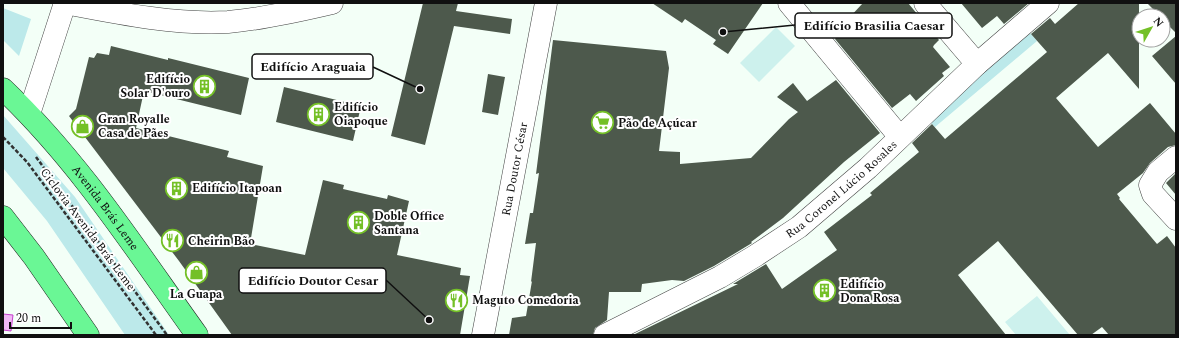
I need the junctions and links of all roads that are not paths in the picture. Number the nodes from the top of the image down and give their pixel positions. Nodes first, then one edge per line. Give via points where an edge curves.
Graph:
1 (65, 3) edge
2 (332, 3) edge
3 (546, 3) edge
4 (789, 3) edge
5 (925, 3) edge
6 (1048, 3) edge
7 (977, 64) junction
8 (3, 89) edge
9 (29, 114) junction
10 (899, 136) junction
11 (1176, 157) edge
12 (3, 217) edge
13 (1176, 219) edge
14 (88, 335) edge
15 (197, 335) edge
16 (483, 335) edge
17 (605, 335) edge

1 - 2 street via 146,17 228,22
1 - 9 street
3 - 16 street, Rua Doutor César
4 - 10 street
5 - 7 street
6 - 7 street, Rua Coronel Lúcio Rosales
7 - 10 street, Rua Coronel Lúcio Rosales
8 - 9 main road, Avenida Brás Leme
9 - 15 main road, Avenida Brás Leme via 84,178
10 - 17 street, Rua Coronel Lúcio Rosales via 868,168 799,227 756,256
11 - 13 street via 1158,172 1150,186 1153,194
12 - 14 main road

